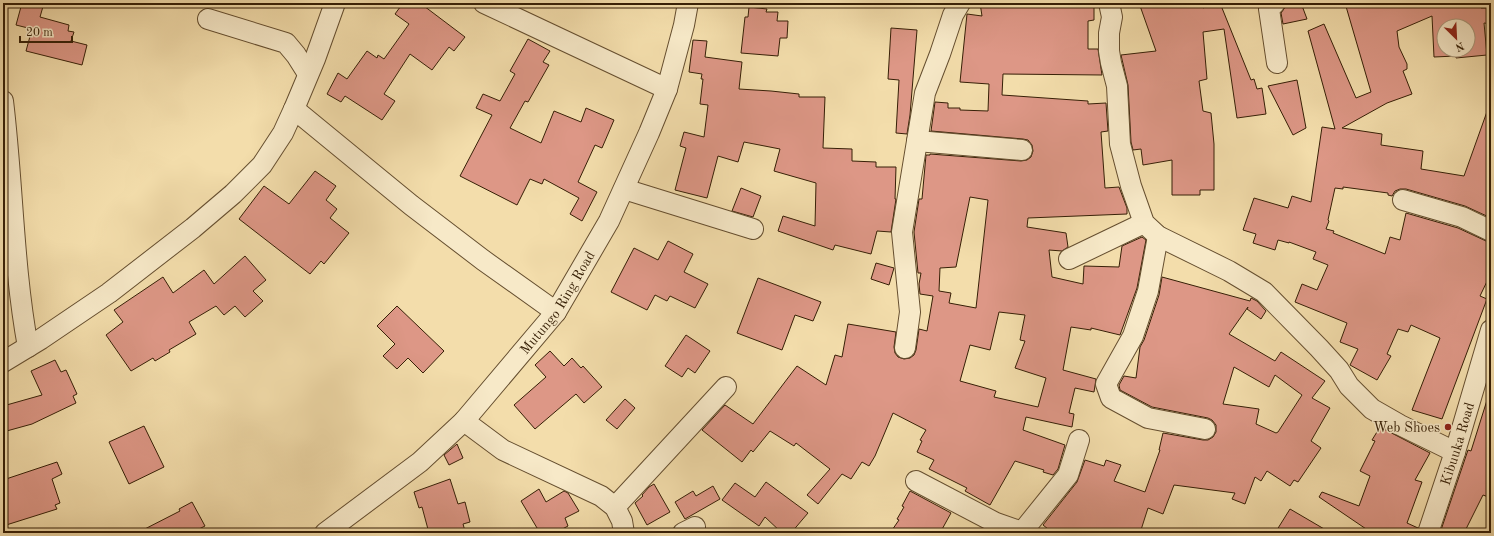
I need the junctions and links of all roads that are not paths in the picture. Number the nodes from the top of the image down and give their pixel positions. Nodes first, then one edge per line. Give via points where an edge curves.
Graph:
1 (335, 3) edge
2 (484, 3) edge
3 (688, 3) edge
4 (960, 3) edge
5 (1109, 3) edge
6 (1276, 3) edge
7 (208, 19) dead end
8 (1277, 63) dead end
9 (308, 74) junction
10 (667, 90) junction
11 (3, 101) edge
12 (294, 109) junction
13 (917, 141) junction
14 (1022, 150) dead end
15 (624, 189) junction
16 (1404, 200) dead end
17 (753, 229) dead end
18 (1151, 229) junction
19 (1491, 231) edge
20 (1069, 259) dead end
21 (556, 312) junction
22 (1491, 330) edge
23 (28, 347) junction
24 (905, 348) dead end
25 (3, 362) edge
26 (726, 388) dead end
27 (464, 421) junction
28 (1205, 429) dead end
29 (1079, 440) dead end
30 (1455, 452) junction
31 (916, 481) dead end
32 (615, 507) junction
33 (1023, 532) edge
34 (325, 533) edge
35 (624, 533) edge
36 (1428, 533) edge

1 - 9 street
2 - 10 street
3 - 10 street, Mutungo Ring Road
4 - 13 street via 953,15 925,93
5 - 18 street via 1112,18 1109,51 1117,86 1120,144 1131,186
6 - 8 street via 1269,10
7 - 9 street via 286,43
9 - 12 street
10 - 15 street, Mutungo Ring Road
11 - 23 street via 22,318
12 - 21 street via 410,205
12 - 23 street via 283,133 262,165 233,194 109,293
13 - 14 street
13 - 24 street via 902,232 910,312
15 - 17 street
15 - 21 street, Mutungo Ring Road via 609,221
16 - 19 street via 1462,217
18 - 20 street
18 - 28 street via 1148,291 1133,336 1106,384 1111,398 1148,418
18 - 30 street via 1264,292 1319,348 1339,370 1349,386 1372,409
21 - 27 street, Mutungo Ring Road
22 - 30 street, Kibuuka Road
23 - 25 street
26 - 32 street
27 - 32 street via 503,450 600,496
27 - 34 street, Mutungo Ring Road via 420,462
29 - 33 street via 1068,475
30 - 36 street, Kibuuka Road
31 - 33 street via 996,523
32 - 35 street via 622,521

